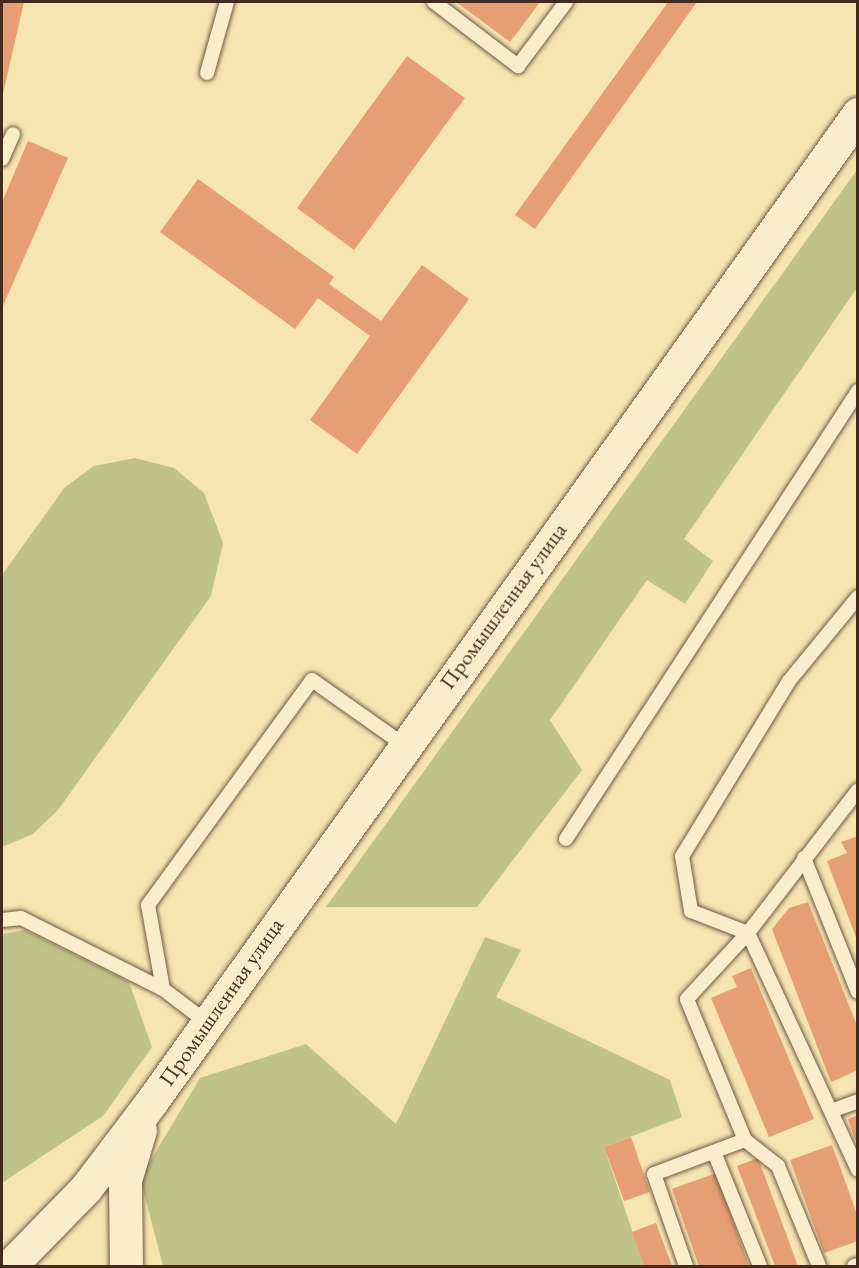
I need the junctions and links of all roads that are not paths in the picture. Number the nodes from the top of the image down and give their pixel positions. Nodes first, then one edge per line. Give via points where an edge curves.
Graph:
1 (227, 2) edge
2 (434, 2) edge
3 (566, 2) edge
4 (207, 73) dead end
5 (858, 114) edge
6 (13, 134) dead end
7 (2, 159) edge
8 (858, 391) edge
9 (858, 597) edge
10 (404, 745) junction
11 (858, 790) edge
12 (566, 839) dead end
13 (804, 858) junction
14 (2, 921) edge
15 (748, 933) junction
16 (163, 989) junction
17 (858, 992) edge
18 (205, 1021) junction
19 (152, 1101) junction
20 (858, 1101) edge
21 (831, 1111) junction
22 (745, 1140) junction
23 (714, 1152) junction
24 (856, 1162) edge
25 (10, 1266) edge
26 (126, 1266) edge
27 (686, 1266) edge
28 (760, 1266) edge
29 (819, 1266) edge

1 - 4 lane
2 - 3 lane via 518,66
5 - 10 street, Промышленная улица
6 - 7 lane
8 - 12 lane
9 - 15 lane via 789,681 682,856 691,911
10 - 16 lane via 312,680 148,905
10 - 18 street, Промышленная улица
11 - 13 lane
13 - 15 lane
13 - 17 lane
14 - 16 lane via 21,918
15 - 21 lane
15 - 22 lane via 687,999
16 - 18 lane
18 - 19 street, Промышленная улица
19 - 25 street, Промышленная улица via 86,1188
19 - 26 street, Промышленная улица via 124,1180
20 - 21 lane
21 - 24 lane
22 - 23 lane
22 - 29 lane via 778,1166
23 - 27 lane via 654,1173
23 - 28 lane

